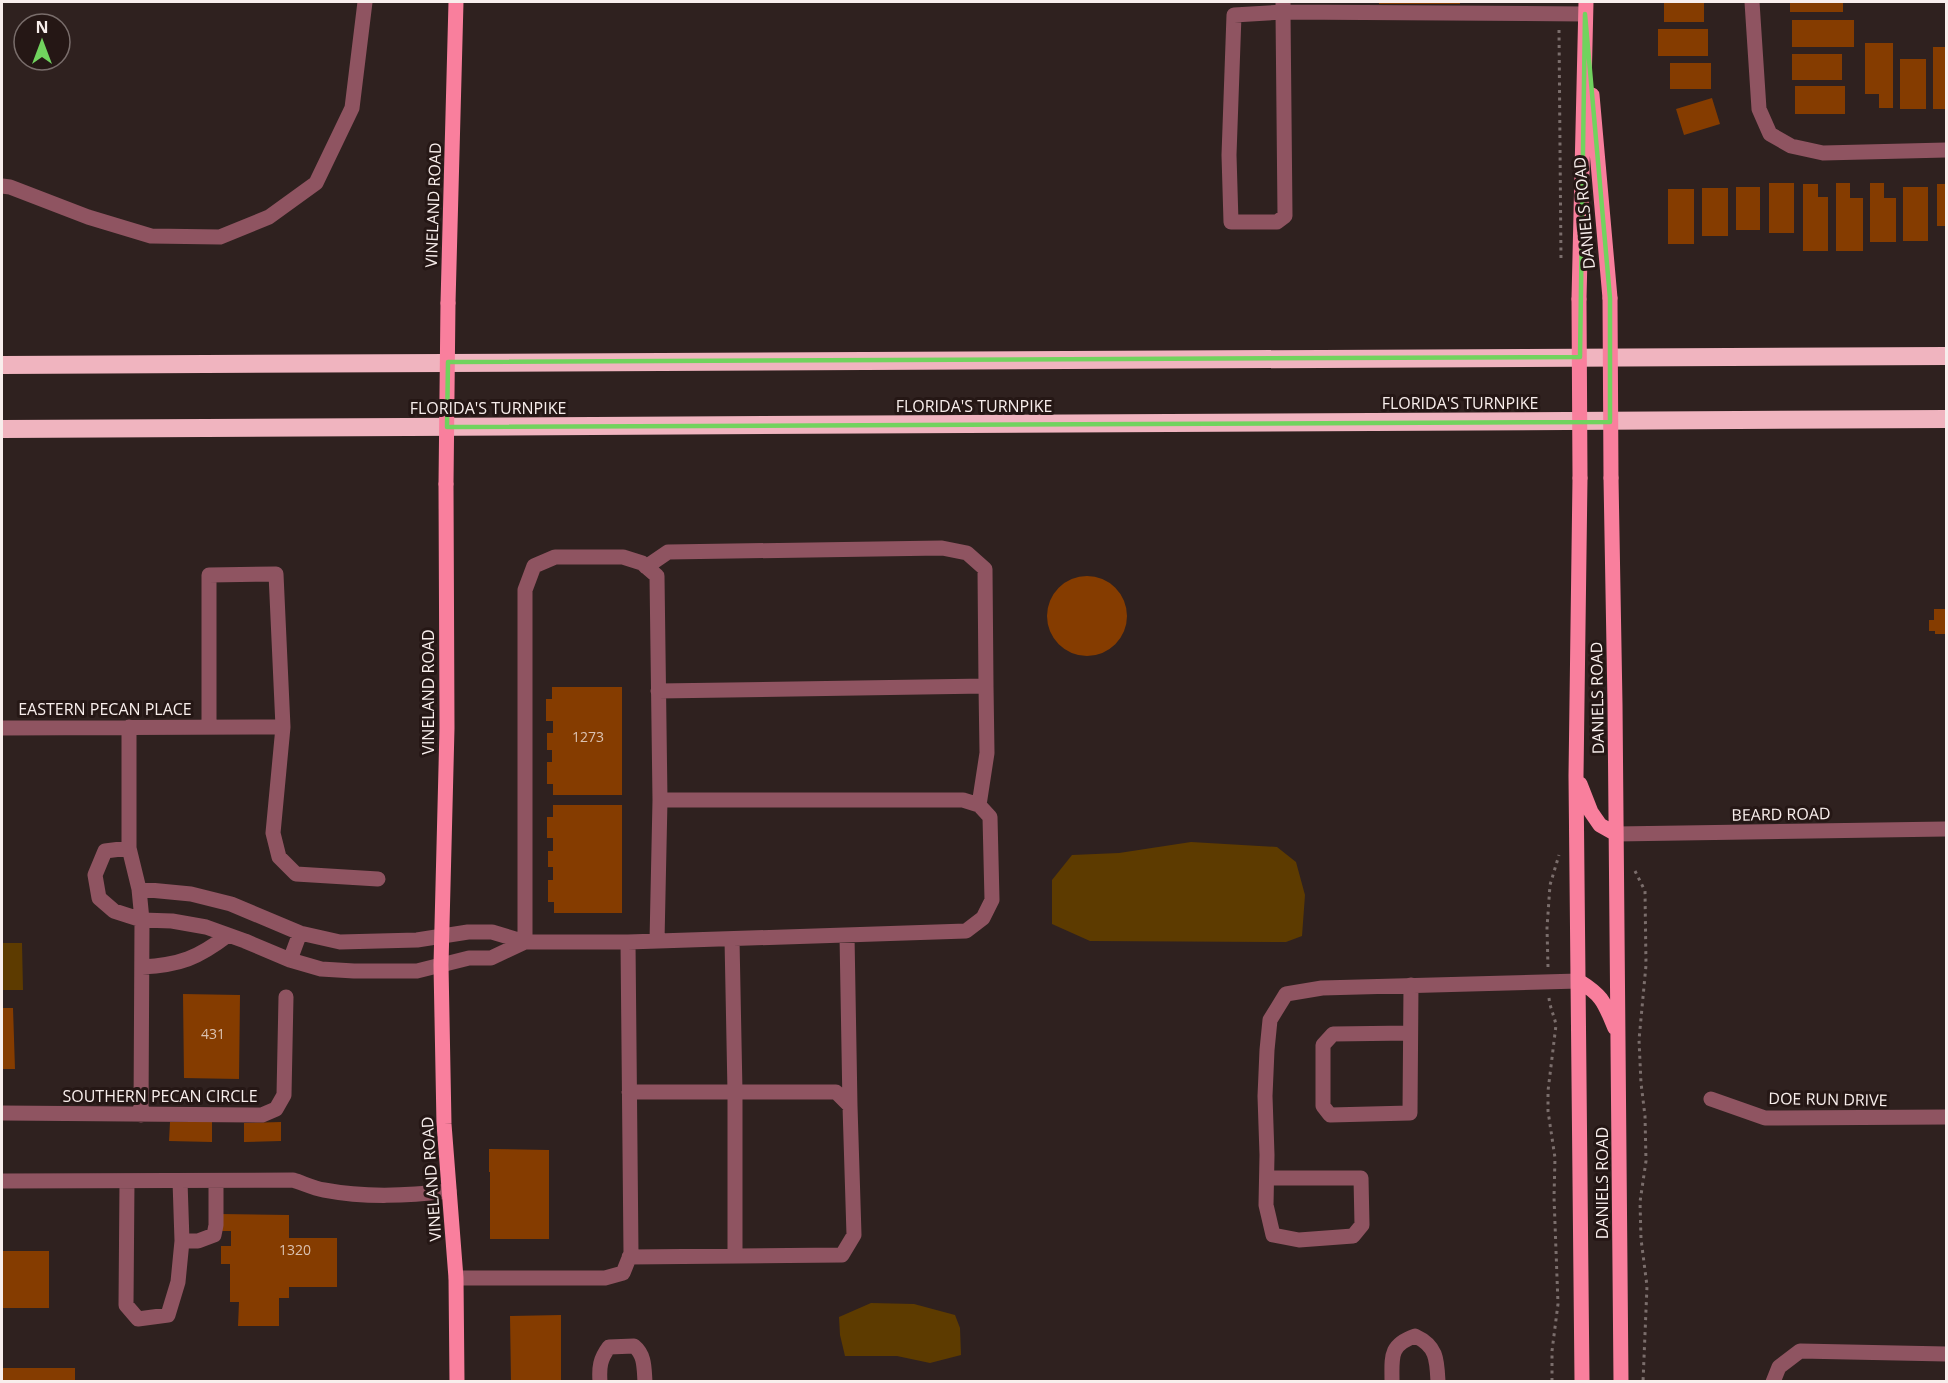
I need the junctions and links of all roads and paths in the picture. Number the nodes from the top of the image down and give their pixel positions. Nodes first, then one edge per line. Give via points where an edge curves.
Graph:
1 (365, 2) edge
2 (456, 2) edge
3 (1752, 2) edge
4 (1283, 7) edge
5 (1489, 8) edge
6 (1586, 8) edge
7 (1558, 14) junction
8 (1947, 150) edge
9 (2, 186) edge
10 (1562, 261) dead end
11 (1947, 356) edge
12 (2, 365) edge
13 (1947, 419) edge
14 (2, 429) edge
15 (646, 567) junction
16 (986, 686) junction
17 (658, 691) junction
18 (129, 727) junction
19 (209, 727) junction
20 (283, 727) junction
21 (2, 728) edge
22 (1576, 776) junction
23 (660, 800) junction
24 (979, 805) junction
25 (1947, 829) edge
26 (1616, 834) junction
27 (1635, 834) junction
28 (129, 848) junction
29 (1560, 854) dead end
30 (378, 879) dead end
31 (139, 889) junction
32 (142, 920) junction
33 (300, 933) junction
34 (228, 935) junction
35 (441, 935) junction
36 (847, 935) junction
37 (732, 939) junction
38 (657, 941) junction
39 (525, 942) junction
40 (628, 942) junction
41 (290, 960) junction
42 (441, 965) junction
43 (141, 967) junction
44 (1579, 981) junction
45 (1548, 982) junction
46 (1411, 985) junction
47 (286, 998) dead end
48 (1410, 1032) junction
49 (1618, 1036) junction
50 (629, 1092) junction
51 (735, 1092) junction
52 (1711, 1099) dead end
53 (850, 1106) junction
54 (2, 1113) edge
55 (141, 1115) junction
56 (1947, 1117) edge
57 (1267, 1178) junction
58 (2, 1181) edge
59 (127, 1181) junction
60 (180, 1181) junction
61 (216, 1181) junction
62 (449, 1191) junction
63 (182, 1241) junction
64 (735, 1256) junction
65 (629, 1257) junction
66 (456, 1278) junction
67 (1947, 1354) edge
68 (457, 1382) edge
69 (600, 1382) edge
70 (645, 1382) edge
71 (1392, 1382) edge
72 (1438, 1382) edge
73 (1552, 1382) edge
74 (1582, 1382) edge
75 (1621, 1382) edge
76 (1643, 1382) edge
77 (1773, 1382) edge

1 - 9 street via 351,108 316,183 269,217 220,237 151,236
2 - 35 main road, VINELAND ROAD, bridge via 448,303 447,728
3 - 8 street via 1759,109 1770,134 1791,146 1823,153
4 - 4 street via 1285,216 1277,222 1231,222 1234,15
4 - 5 street
5 - 7 street
6 - 7 street
6 - 22 main road, DANIELS ROAD, bridge via 1579,299
6 - 26 main road, DANIELS ROAD, bridge via 1610,298
7 - 10 path
11 - 12 highway
13 - 14 highway, FLORIDA'S TURNPIKE
15 - 16 street via 668,552 942,548 967,553 985,569
15 - 17 street via 657,576
15 - 39 street via 623,557 555,557 534,566 525,590
16 - 17 street
16 - 24 street via 987,753
17 - 23 street
18 - 19 street, EASTERN PECAN PLACE
18 - 21 street, EASTERN PECAN PLACE
18 - 28 street
19 - 20 street, EASTERN PECAN PLACE
19 - 20 street, EASTERN PECAN PLACE via 209,575 276,574
20 - 30 street, EASTERN PECAN PLACE via 273,833 279,857 296,874
22 - 26 main road via 1591,812 1600,825
22 - 44 main road, DANIELS ROAD
23 - 24 street via 963,800
23 - 38 street
24 - 36 street via 990,817 992,900 983,918 966,931
25 - 27 street, BEARD ROAD
26 - 27 street, BEARD ROAD
26 - 49 main road, DANIELS ROAD
27 - 76 path via 1635,872 1645,891 1646,965 1640,1040 1646,1161 1640,1202 1647,1286
28 - 31 street
28 - 32 street via 105,851 95,876 99,898 114,911
29 - 45 path via 1550,885
31 - 32 street
31 - 33 street via 191,894 231,904
32 - 34 street via 172,921
32 - 43 street
33 - 35 street via 340,942 417,940
33 - 41 street
34 - 41 street
34 - 43 street via 189,959 166,966
35 - 39 street via 492,932
35 - 42 main road, VINELAND ROAD
36 - 37 street
36 - 53 street
37 - 38 street
37 - 51 street
38 - 40 street
39 - 40 street
39 - 42 street via 491,957
40 - 50 street
41 - 42 street via 321,969 354,971 417,971
42 - 62 main road, VINELAND ROAD
43 - 55 street
44 - 45 street
44 - 49 main road via 1597,992
44 - 74 main road, DANIELS ROAD
45 - 46 street
45 - 73 path via 1556,1025 1548,1091 1556,1158 1558,1304
46 - 48 street
46 - 57 street via 1322,988 1286,994 1270,1020 1265,1096
47 - 55 street, SOUTHERN PECAN CIRCLE via 284,1095 276,1109 262,1115
48 - 48 street via 1410,1113 1330,1114 1323,1106 1323,1045 1333,1034
49 - 75 main road, DANIELS ROAD
50 - 51 street
50 - 65 street
51 - 53 street via 836,1092
51 - 64 street
52 - 56 street, DOE RUN DRIVE via 1765,1118
53 - 64 street via 854,1235 842,1255
54 - 55 street, SOUTHERN PECAN CIRCLE
57 - 57 street via 1266,1205 1273,1235 1299,1240 1353,1236 1362,1226 1361,1178
58 - 59 street
59 - 60 street
59 - 63 street via 126,1305 138,1319 168,1316 178,1282
60 - 61 street
60 - 63 street
61 - 62 street via 293,1180 356,1195 409,1196
61 - 63 street via 214,1235
62 - 66 main road, VINELAND ROAD
64 - 65 street
65 - 66 street via 623,1273 605,1278
66 - 68 main road, VINELAND ROAD
67 - 77 street via 1800,1351 1779,1367
69 - 70 street via 599,1365 609,1347 634,1346 644,1363
71 - 72 street via 1395,1349 1415,1336 1427,1342 1436,1358

